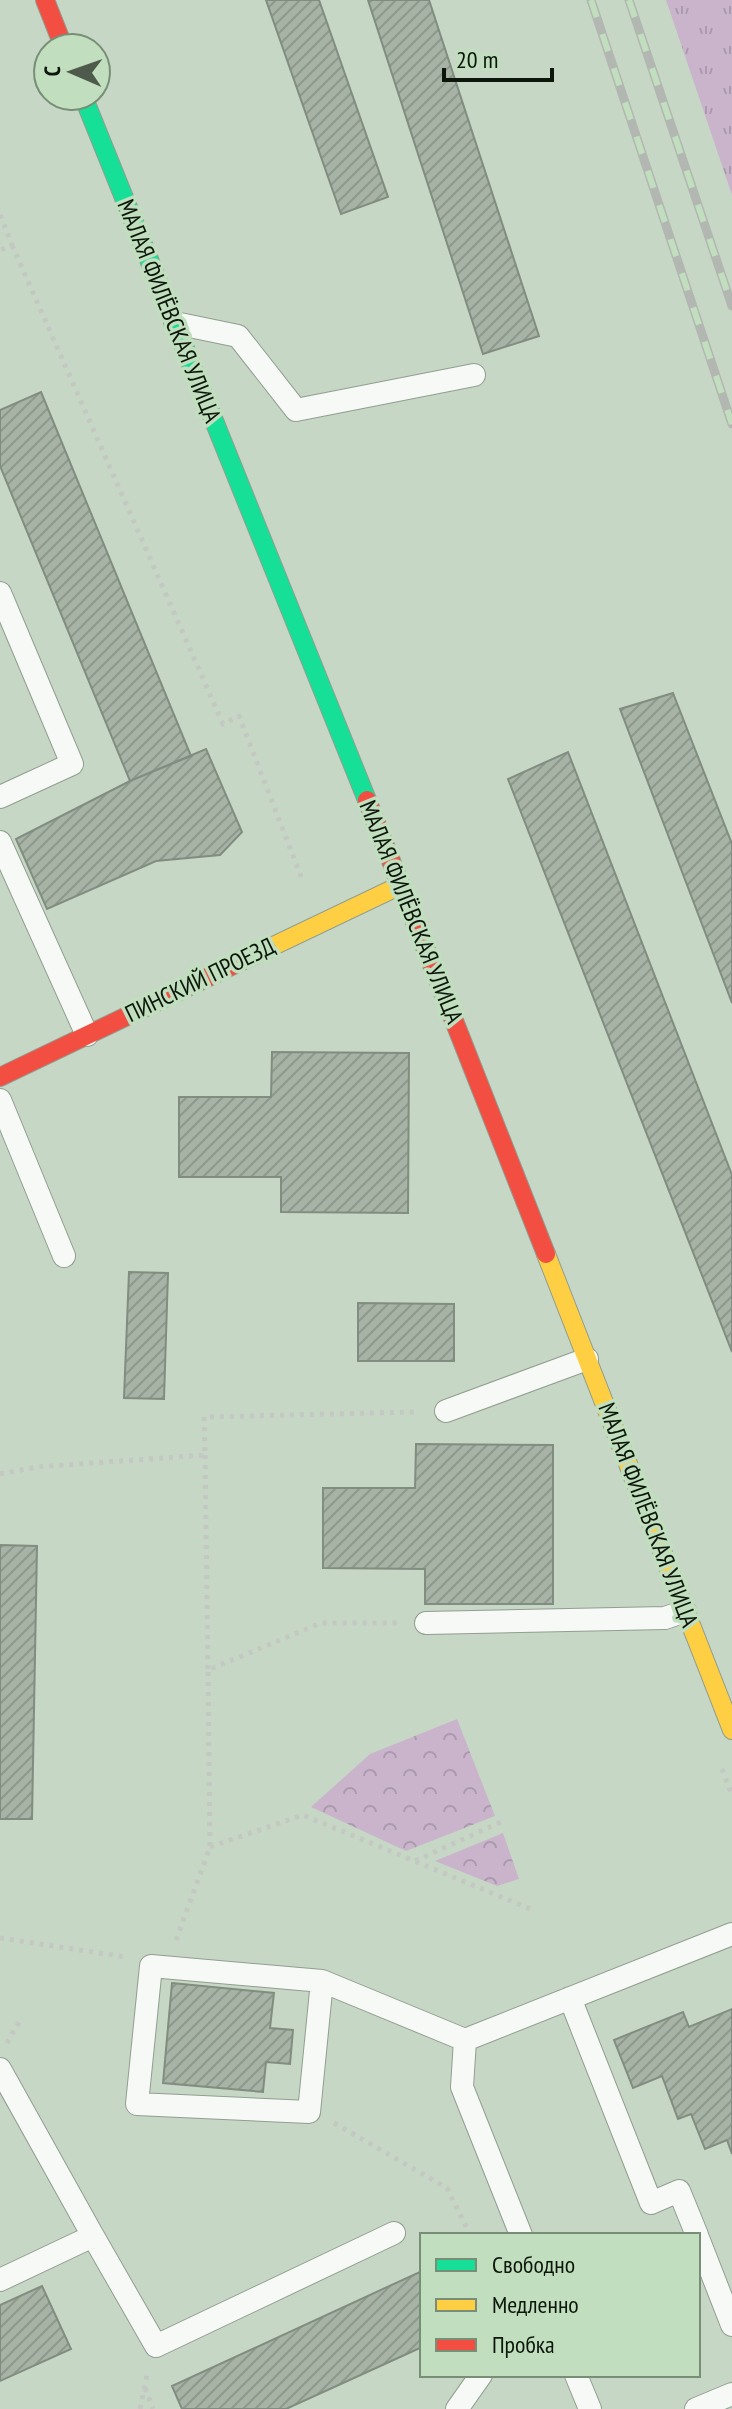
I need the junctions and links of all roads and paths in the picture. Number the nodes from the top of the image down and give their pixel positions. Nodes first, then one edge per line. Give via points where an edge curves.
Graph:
1 (45, 0) edge
2 (58, 32) edge
3 (89, 112) edge
4 (0, 215) edge
5 (12, 245) junction
6 (0, 250) edge
7 (175, 323) junction
8 (474, 375) dead end
9 (0, 593) edge
10 (0, 797) edge
11 (0, 842) edge
12 (302, 879) dead end
13 (401, 885) junction
14 (87, 1035) junction
15 (0, 1077) edge
16 (0, 1100) edge
17 (64, 1256) dead end
18 (587, 1359) junction
19 (446, 1411) joint
20 (205, 1455) junction
21 (0, 1474) edge
22 (685, 1611) junction
23 (426, 1623) joint
24 (208, 1670) junction
25 (732, 1730) edge
26 (503, 1821) dead end
27 (210, 1847) junction
28 (414, 1861) junction
29 (533, 1910) dead end
30 (732, 1934) edge
31 (0, 1938) edge
32 (172, 1949) dead end
33 (137, 1959) dead end
34 (322, 1981) junction
35 (570, 1998) junction
36 (19, 2022) dead end
37 (465, 2040) junction
38 (0, 2054) edge
39 (0, 2069) edge
40 (327, 2117) dead end
41 (394, 2233) dead end
42 (469, 2233) edge
43 (520, 2233) edge
44 (695, 2233) edge
45 (93, 2236) junction
46 (704, 2269) edge
47 (0, 2280) edge
48 (732, 2325) edge
49 (480, 2377) edge
50 (577, 2377) edge
51 (143, 2384) dead end
52 (732, 2394) edge
53 (153, 2409) edge
54 (457, 2409) edge
55 (590, 2409) edge
56 (696, 2409) edge

1 - 2 street
3 - 7 street, МАЛАЯ ФИЛЁВСКАЯ УЛИЦА
4 - 5 path
5 - 6 path
5 - 12 path via 223,724 239,716
7 - 8 lane via 238,336 296,410
7 - 13 street, МАЛАЯ ФИЛЁВСКАЯ УЛИЦА
9 - 10 lane via 72,764
11 - 14 lane
13 - 14 street, ПИНСКИЙ ПРОЕЗД
13 - 18 street, МАЛАЯ ФИЛЁВСКАЯ УЛИЦА
14 - 15 street, ПИНСКИЙ ПРОЕЗД
16 - 17 lane
18 - 19 lane
18 - 22 street, МАЛАЯ ФИЛЁВСКАЯ УЛИЦА
19 - 20 path via 204,1417
20 - 21 path
20 - 24 path
22 - 23 lane via 665,1618
22 - 25 street, МАЛАЯ ФИЛЁВСКАЯ УЛИЦА
23 - 24 path via 321,1623
24 - 27 path
26 - 28 path
27 - 28 path via 303,1815
27 - 32 path
28 - 29 path
30 - 35 lane
31 - 33 path
34 - 34 lane via 309,2112 137,2104 151,1966
34 - 37 lane
35 - 37 lane
35 - 44 lane via 651,2203 679,2191
36 - 38 path
37 - 43 lane via 462,2087
39 - 45 lane
40 - 42 path via 447,2188
41 - 45 lane via 156,2346
45 - 47 lane
46 - 48 lane
49 - 54 lane
50 - 55 lane
51 - 53 path
52 - 56 lane

